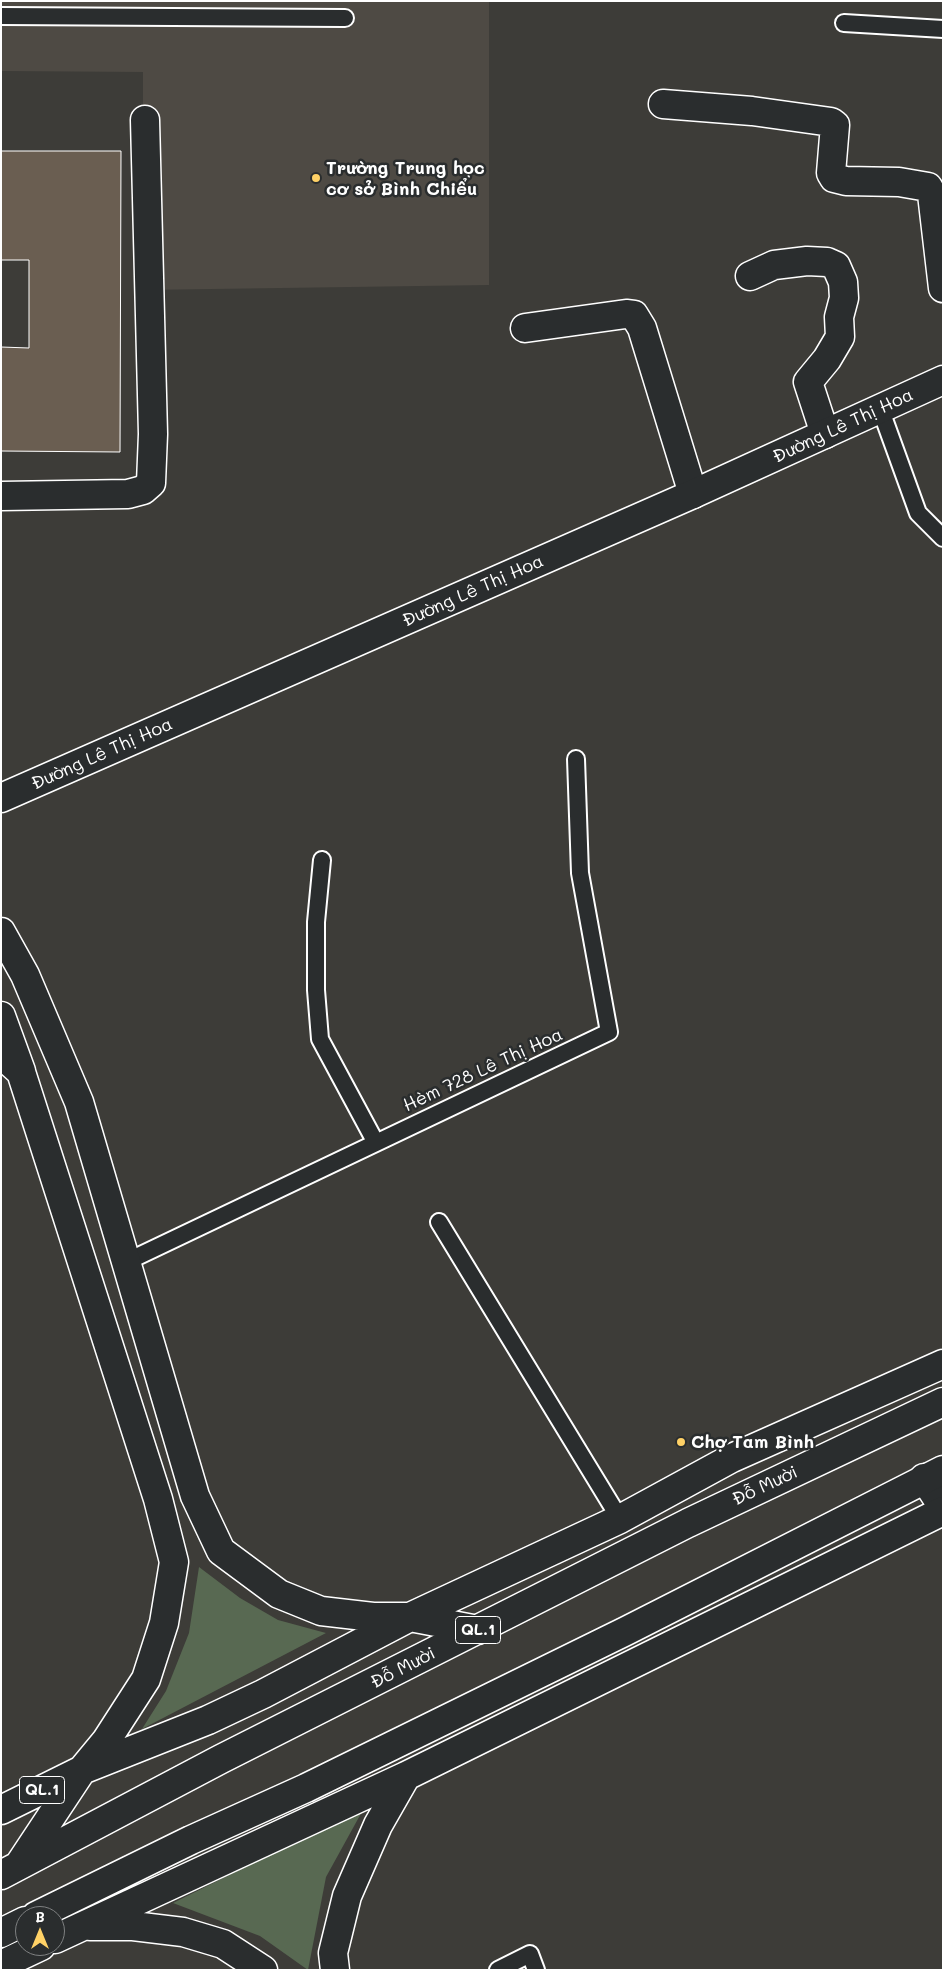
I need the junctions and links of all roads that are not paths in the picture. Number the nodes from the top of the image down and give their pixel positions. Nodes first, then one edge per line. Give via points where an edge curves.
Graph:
1 (1, 16) edge
2 (345, 18) dead end
3 (844, 23) dead end
4 (943, 30) edge
5 (663, 104) dead end
6 (145, 120) dead end
7 (938, 203) edge
8 (750, 276) dead end
9 (943, 288) edge
10 (525, 328) dead end
11 (943, 380) edge
12 (880, 408) junction
13 (825, 434) junction
14 (693, 494) junction
15 (1, 496) edge
16 (943, 538) edge
17 (576, 759) dead end
18 (1, 798) edge
19 (322, 860) dead end
20 (1, 932) edge
21 (1, 1016) edge
22 (1, 1054) edge
23 (21, 1072) junction
24 (376, 1143) junction
25 (439, 1222) dead end
26 (126, 1262) junction
27 (943, 1364) edge
28 (943, 1402) edge
29 (933, 1474) edge
30 (943, 1507) edge
31 (943, 1511) edge
32 (620, 1519) junction
33 (410, 1617) junction
34 (478, 1630) junction
35 (82, 1770) junction
36 (406, 1776) junction
37 (1, 1810) edge
38 (9, 1871) edge
39 (56, 1906) edge
40 (15, 1926) edge
41 (81, 1926) junction
42 (1, 1933) edge
43 (65, 1934) edge
44 (20, 1956) edge
45 (1, 1965) edge
46 (263, 1970) edge
47 (335, 1970) edge
48 (498, 1970) edge
49 (536, 1970) edge

1 - 2 lane
3 - 4 lane
5 - 7 main road via 832,122 835,125 834,178 928,187
6 - 15 main road via 153,434 151,482 143,490 128,494
7 - 9 main road
8 - 13 main road via 774,265 806,261 836,266 844,298 839,317 840,337 808,382
10 - 14 main road via 634,315 642,328
11 - 12 main road, Đường Lê Thị Hoa
12 - 13 main road, Đường Lê Thị Hoa
12 - 16 lane via 918,513
13 - 14 main road, Đường Lê Thị Hoa
14 - 18 main road, Đường Lê Thị Hoa
17 - 24 lane, Hèm 728 Lê Thị Hoa via 580,873 609,1032
19 - 24 lane via 316,922 320,1039
20 - 26 main road via 25,975 79,1102
21 - 23 main road
22 - 23 main road
23 - 35 main road via 158,1499 174,1562 164,1623 146,1679 106,1741
24 - 26 lane, Hèm 728 Lê Thị Hoa
25 - 32 lane
26 - 33 main road via 195,1496 221,1551 279,1594 320,1611
27 - 32 main road, QL.1 via 732,1458
28 - 34 main road, Đỗ Mười / QL.1 via 688,1523
29 - 30 main road
29 - 39 main road via 626,1631
31 - 36 main road
32 - 33 main road, QL.1
33 - 34 main road
33 - 35 main road, QL.1 via 216,1716
34 - 38 main road, Đỗ Mười / QL.1 via 221,1759
35 - 37 main road, QL.1
35 - 38 main road
36 - 41 main road
36 - 47 main road via 378,1825 347,1896 333,1953
40 - 42 main road
41 - 43 main road
41 - 46 main road via 133,1926 183,1932 222,1944
44 - 45 main road
48 - 49 lane via 530,1954

